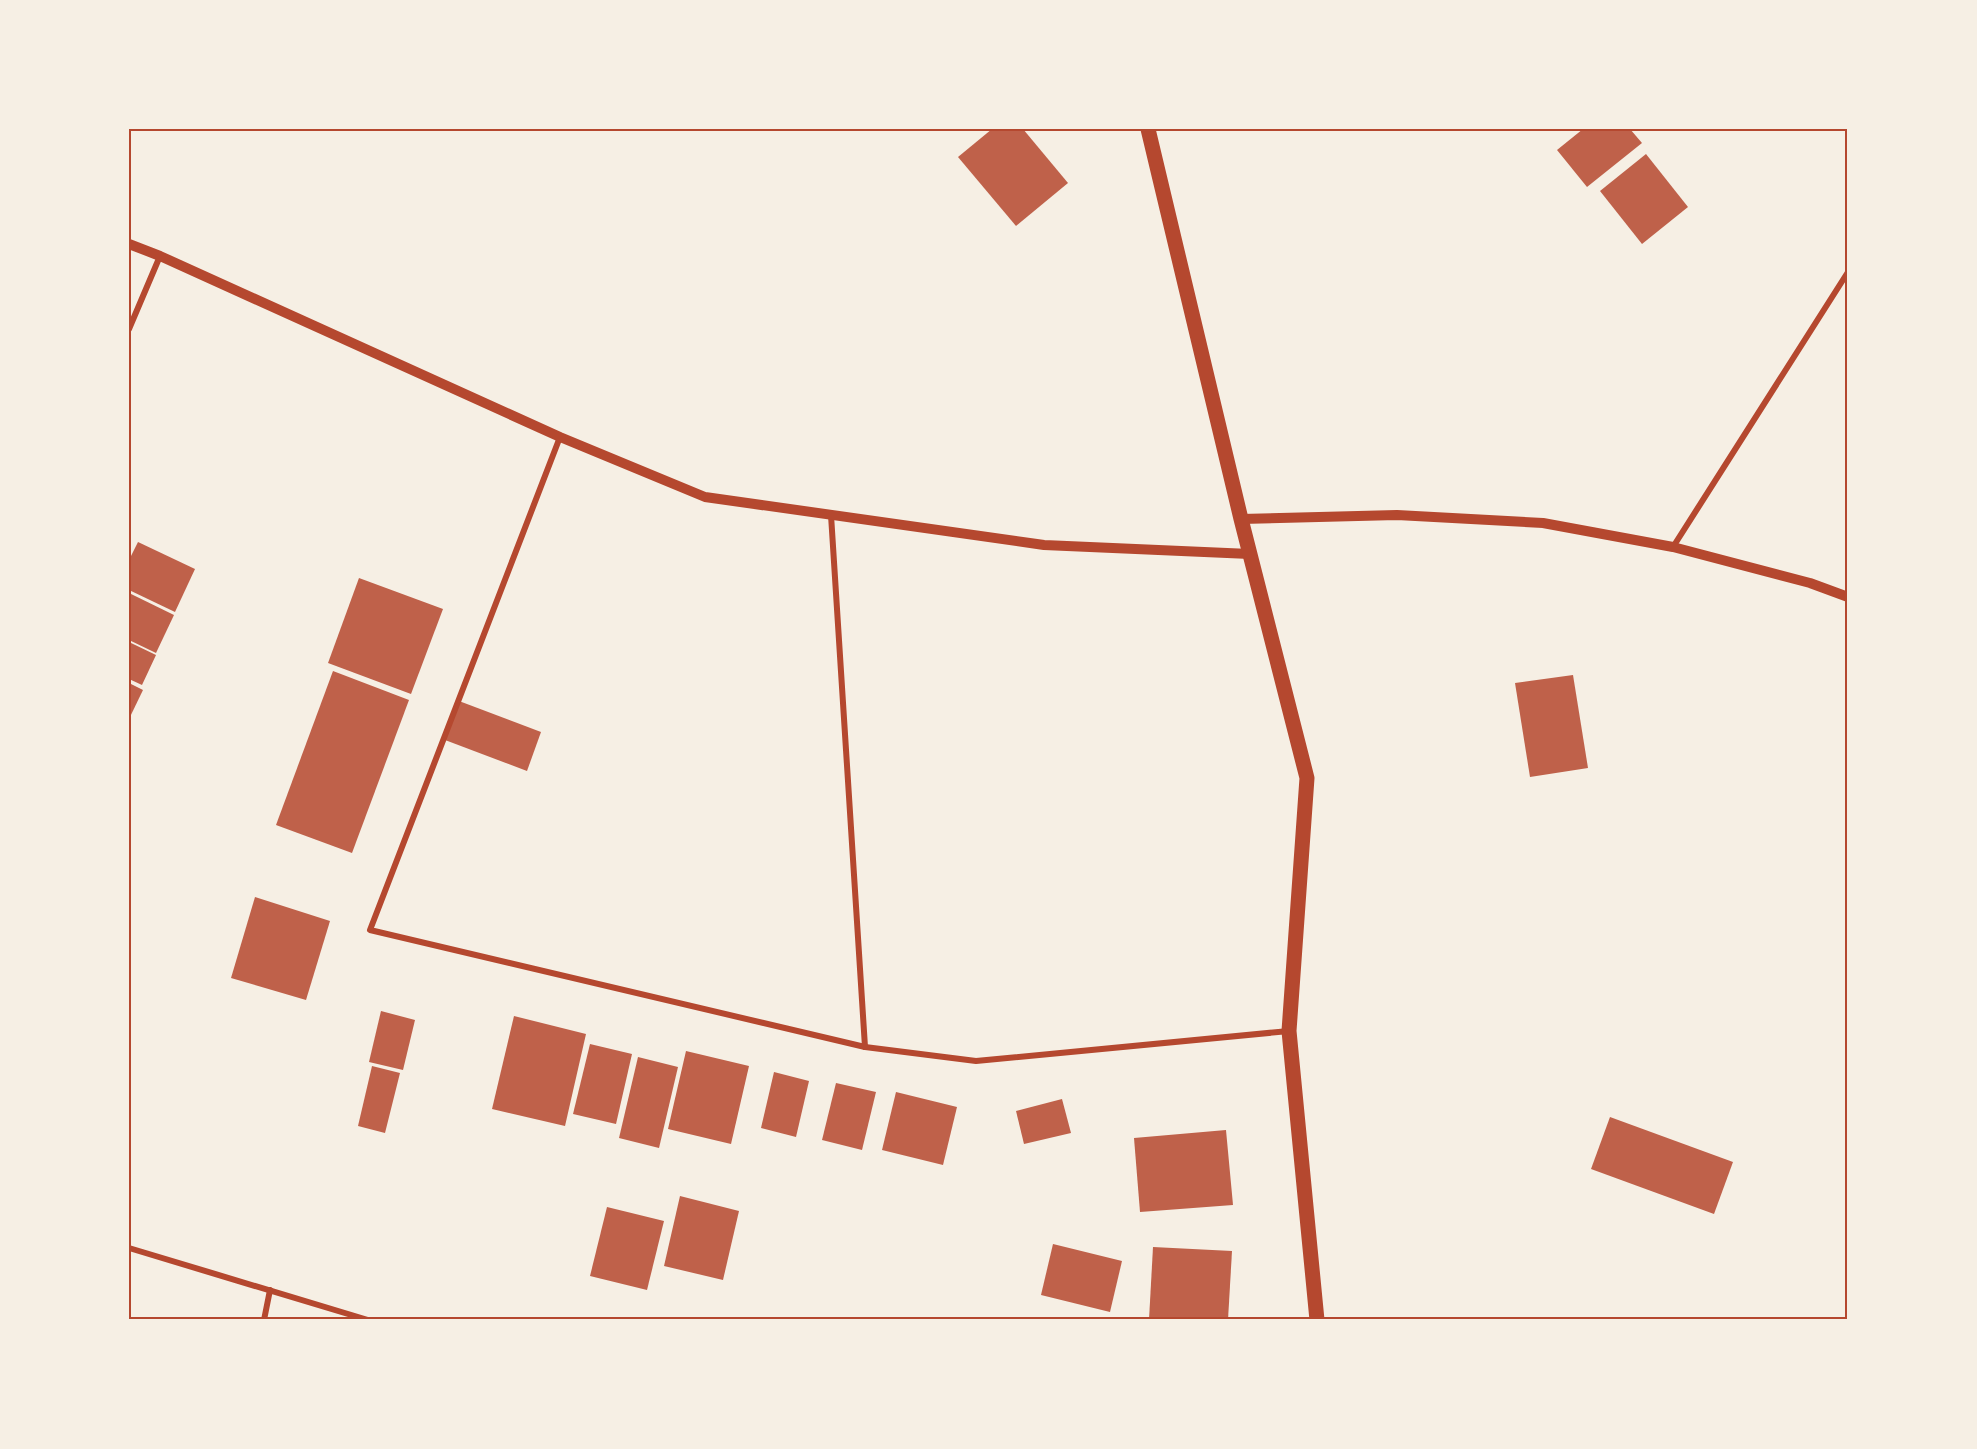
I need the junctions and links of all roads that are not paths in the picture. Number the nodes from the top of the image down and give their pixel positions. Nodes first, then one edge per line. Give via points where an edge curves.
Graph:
1 (1148, 129) edge
2 (129, 244) edge
3 (160, 256) junction
4 (1848, 272) edge
5 (129, 329) edge
6 (560, 437) junction
7 (831, 515) junction
8 (1241, 519) junction
9 (1673, 547) junction
10 (1250, 554) junction
11 (1848, 597) edge
12 (1289, 1032) junction
13 (865, 1047) junction
14 (129, 1248) edge
15 (270, 1290) junction
16 (264, 1320) edge
17 (368, 1320) edge
18 (1317, 1320) edge

1 - 8 main road
2 - 3 street
3 - 5 street
3 - 6 street
4 - 9 street
6 - 7 street via 705,497
6 - 13 street via 370,930
7 - 10 street via 1044,545
7 - 13 street
8 - 9 street via 1397,515 1543,523
8 - 10 main road
9 - 11 street via 1810,583
10 - 12 main road via 1307,778
12 - 13 street via 976,1061
12 - 18 main road
14 - 15 street
15 - 16 street
15 - 17 street

